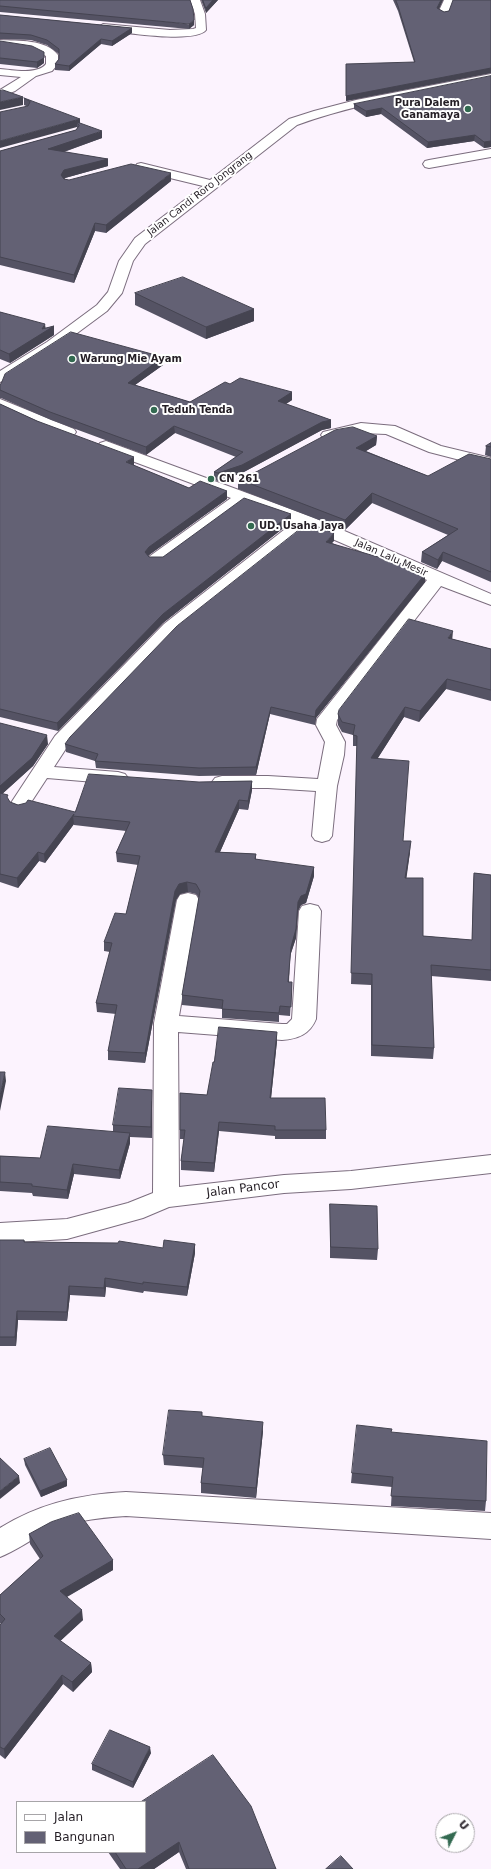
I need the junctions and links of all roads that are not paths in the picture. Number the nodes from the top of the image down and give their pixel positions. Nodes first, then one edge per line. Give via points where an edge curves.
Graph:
1 (195, 0) edge
2 (449, 0) edge
3 (443, 13) edge
4 (93, 26) edge
5 (0, 43) edge
6 (0, 72) edge
7 (32, 74) junction
8 (491, 77) edge
9 (0, 94) edge
10 (491, 153) edge
11 (429, 164) dead end
12 (130, 166) edge
13 (213, 185) junction
14 (0, 377) edge
15 (0, 404) edge
16 (316, 442) edge
17 (491, 463) edge
18 (242, 480) edge
19 (220, 488) junction
20 (243, 497) junction
21 (306, 521) junction
22 (156, 560) edge
23 (437, 579) junction
24 (491, 600) edge
25 (41, 735) edge
26 (62, 740) junction
27 (41, 772) junction
28 (140, 780) edge
29 (207, 783) edge
30 (327, 786) junction
31 (19, 806) edge
32 (322, 836) dead end
33 (188, 900) dead end
34 (310, 911) dead end
35 (166, 1023) junction
36 (491, 1164) edge
37 (166, 1198) junction
38 (0, 1233) edge
39 (491, 1526) edge
40 (0, 1544) edge

1 - 4 street via 200,14 201,30 195,33 164,33
2 - 3 street
5 - 7 street via 40,48 50,53 52,59 48,69
6 - 7 street
7 - 9 street
8 - 13 street, Jalan Candi Roro Jongrang via 356,103 293,122
10 - 11 street
12 - 13 street
13 - 14 street, Jalan Candi Roro Jongrang via 140,241 126,261 115,293 102,308 52,345
15 - 19 street, Jalan Lalu Mesir
16 - 17 street via 329,434 361,428 389,429 440,451
18 - 19 street
19 - 20 street, Jalan Lalu Mesir
20 - 21 street, Jalan Lalu Mesir
20 - 22 street
21 - 23 street, Jalan Lalu Mesir
21 - 26 street via 181,619
23 - 24 street, Jalan Lalu Mesir
23 - 30 street via 328,716 326,725 335,742
25 - 26 street
26 - 27 street
27 - 28 street
27 - 31 street
29 - 30 street via 268,782
30 - 32 street
33 - 35 street
34 - 35 street via 304,1019 297,1029 282,1032
35 - 37 street
36 - 37 street, Jalan Pancor
37 - 38 street, Jalan Pancor via 123,1215 67,1229
39 - 40 street via 98,1505 46,1518 22,1529

